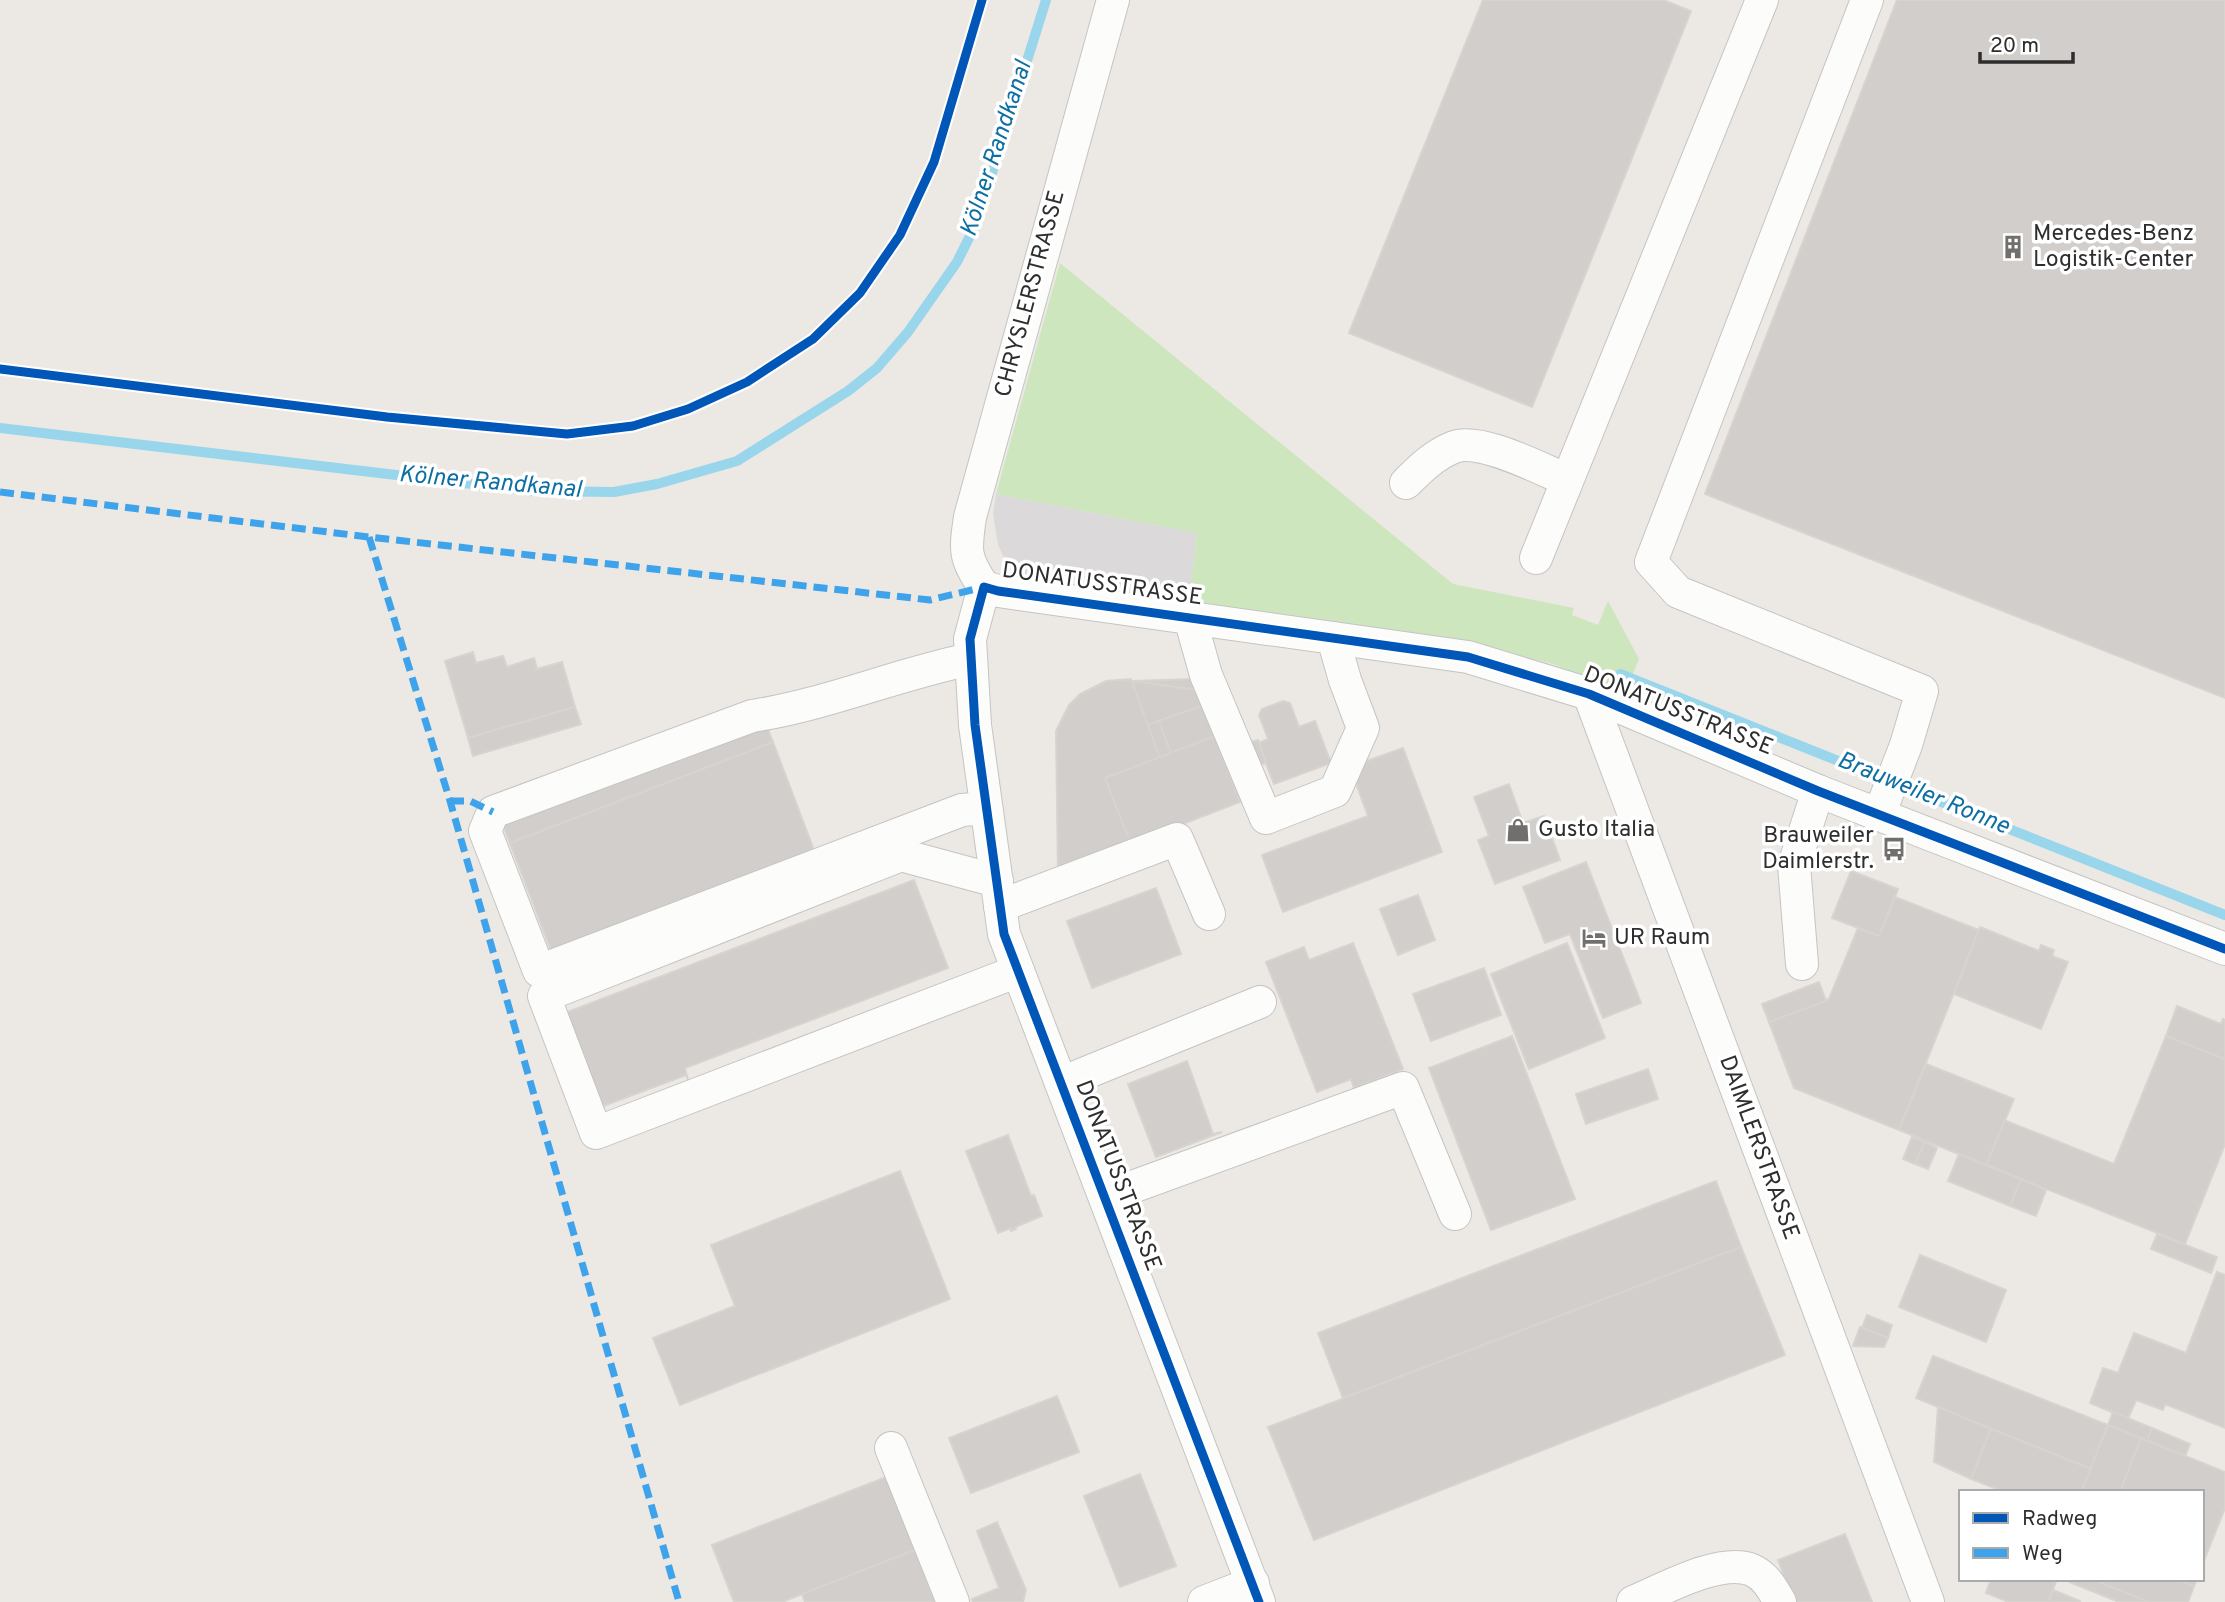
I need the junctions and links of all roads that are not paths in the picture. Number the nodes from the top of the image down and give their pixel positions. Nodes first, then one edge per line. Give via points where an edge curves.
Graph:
1 (1113, 0) edge
2 (1762, 0) edge
3 (1867, 0) edge
4 (1567, 480) junction
5 (1406, 483) dead end
6 (1536, 558) dead end
7 (984, 587) junction
8 (1190, 618) junction
9 (1333, 638) junction
10 (971, 659) junction
11 (1589, 694) junction
12 (1889, 786) junction
13 (1818, 791) junction
14 (986, 808) junction
15 (998, 894) junction
16 (1209, 914) dead end
17 (2225, 949) edge
18 (1802, 964) dead end
19 (1018, 971) junction
20 (1260, 1002) dead end
21 (1061, 1083) junction
22 (1105, 1196) junction
23 (1455, 1214) dead end
24 (891, 1448) dead end
25 (1256, 1593) edge
26 (953, 1602) edge
27 (1203, 1602) edge
28 (1633, 1602) edge
29 (1780, 1602) edge
30 (1928, 1602) edge

1 - 7 street, CHRYSLERSTRASSE via 970,517 965,548
2 - 4 street
3 - 12 street via 1651,562 1678,592 1922,691
4 - 5 street via 1491,449 1456,446 1429,461
4 - 6 street
7 - 8 street, DONATUSSTRASSE
7 - 10 street, DONATUSSTRASSE via 970,639
8 - 9 street, DONATUSSTRASSE
8 - 9 street via 1206,675 1266,818 1335,791 1363,729
9 - 11 street, DONATUSSTRASSE via 1468,657
10 - 14 street, DONATUSSTRASSE
10 - 14 street via 752,716 493,812 485,831 539,971 962,810
11 - 13 street, DONATUSSTRASSE
11 - 30 street, DAIMLERSTRASSE
12 - 13 street, DONATUSSTRASSE
12 - 17 street, DONATUSSTRASSE
13 - 18 street via 1794,865
14 - 15 street, DONATUSSTRASSE
15 - 16 street via 1177,839
15 - 19 street, DONATUSSTRASSE via 1004,934
15 - 19 street via 901,855 544,996 596,1133
19 - 21 street, DONATUSSTRASSE
20 - 21 street
21 - 22 street, DONATUSSTRASSE
22 - 23 street via 1403,1088
22 - 25 street, DONATUSSTRASSE
24 - 26 street
25 - 27 street
28 - 29 street via 1712,1570 1732,1568 1751,1570 1768,1582

